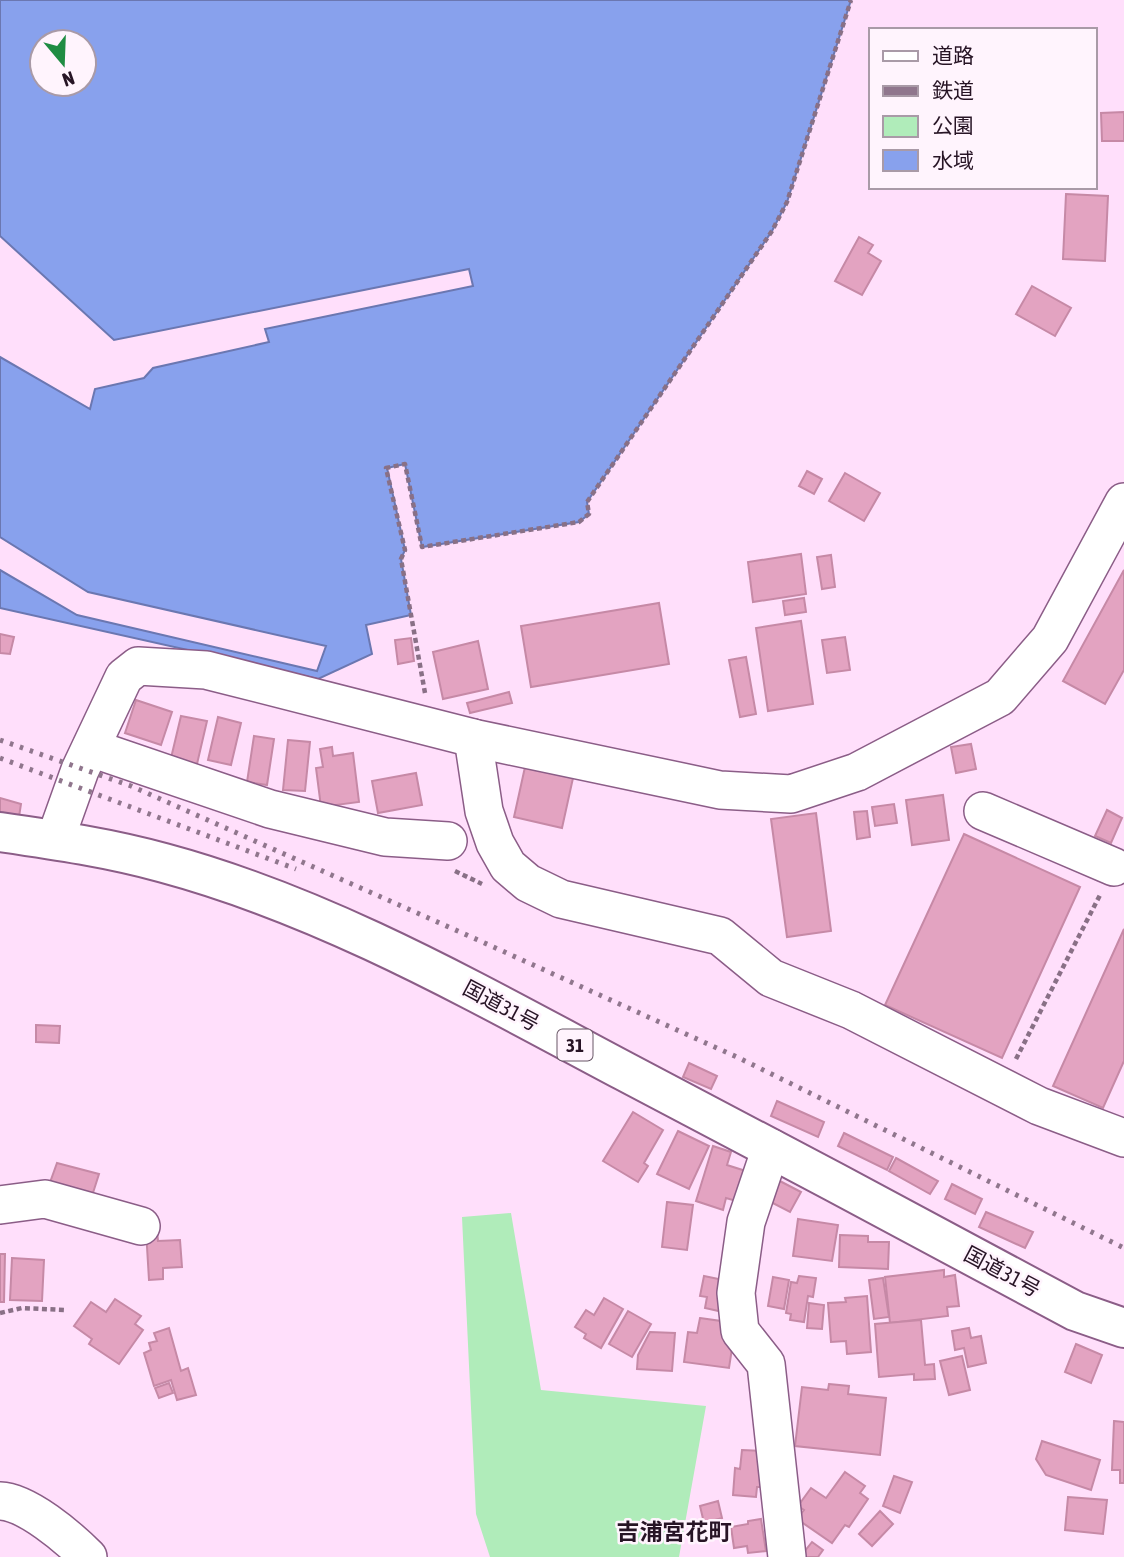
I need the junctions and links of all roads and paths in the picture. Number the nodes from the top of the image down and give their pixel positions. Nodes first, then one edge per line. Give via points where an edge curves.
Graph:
1 (851, 0) edge
2 (1124, 502) edge
3 (425, 696) dead end
4 (473, 738) junction
5 (91, 748) junction
6 (983, 811) dead end
7 (0, 832) edge
8 (55, 840) junction
9 (452, 850) joint
10 (1114, 867) joint
11 (488, 887) dead end
12 (1001, 1088) junction
13 (1124, 1138) edge
14 (771, 1148) junction
15 (0, 1205) edge
16 (141, 1226) dead end
17 (64, 1310) dead end
18 (0, 1313) edge
19 (1124, 1328) edge
20 (0, 1501) edge
21 (88, 1557) edge
22 (787, 1557) edge

1 - 3 path via 787,202 772,231 587,502 589,514 579,522 422,547 405,464 386,468 405,550 401,559
2 - 4 street via 1050,639 1000,697 857,772 792,794 720,790
4 - 5 street via 206,670 138,666 124,677
4 - 12 street via 484,811 495,843 508,866 528,883 561,899 720,936 771,978 851,1010
5 - 8 street
5 - 9 street via 270,809
6 - 10 street
7 - 8 highway, 国道31号 / 31
8 - 14 highway, 国道31号 / 31 via 164,863 267,897 382,944
9 - 11 path via 454,871
10 - 12 path
12 - 13 street
14 - 19 highway, 国道31号 / 31 via 1075,1311
14 - 22 street via 746,1222 736,1293 740,1331 766,1364
15 - 16 street via 45,1199
17 - 18 path via 22,1308
20 - 21 street via 14,1502 61,1531

